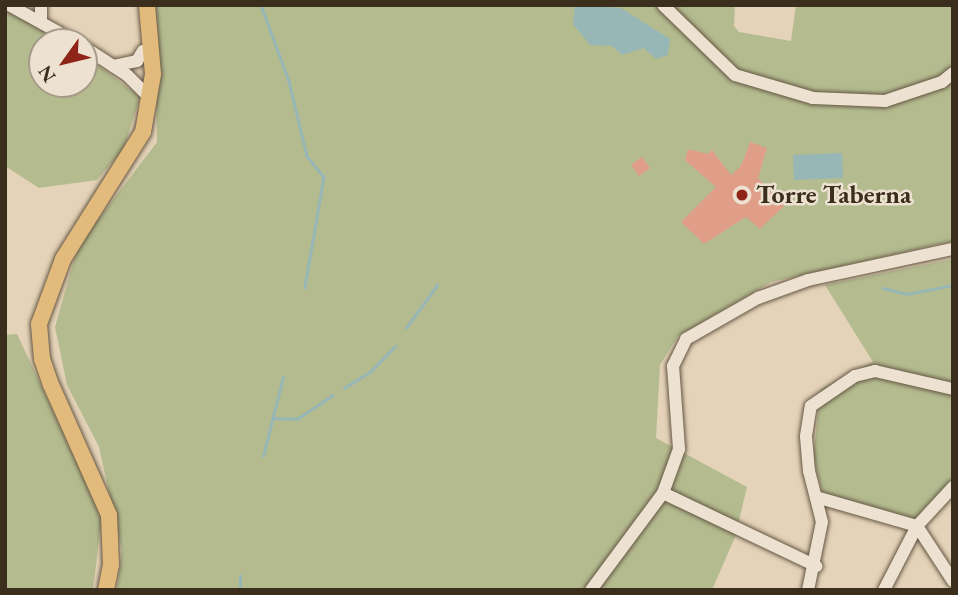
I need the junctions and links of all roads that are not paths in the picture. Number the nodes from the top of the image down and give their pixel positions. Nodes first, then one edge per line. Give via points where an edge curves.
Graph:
1 (9, 5) edge
2 (41, 5) edge
3 (138, 5) edge
4 (147, 5) edge
5 (663, 5) edge
6 (41, 22) junction
7 (52, 28) edge
8 (143, 51) junction
9 (98, 56) edge
10 (113, 66) junction
11 (953, 73) edge
12 (150, 99) junction
13 (953, 249) edge
14 (953, 389) edge
15 (953, 486) edge
16 (663, 493) junction
17 (816, 497) junction
18 (917, 526) junction
19 (816, 566) junction
20 (953, 581) edge
21 (106, 590) edge
22 (590, 590) edge
23 (808, 590) edge
24 (884, 590) edge

1 - 6 street
2 - 6 street
3 - 8 main road
4 - 12 main road via 153,74
5 - 11 street via 735,75 813,98 885,102 942,82
6 - 7 street
8 - 10 street via 137,61
8 - 12 main road
9 - 10 street
10 - 12 street
12 - 21 main road via 134,150 63,259 39,324 42,359 51,385 109,515 111,565
13 - 16 street via 808,280 758,298 686,339 673,366 679,449
14 - 17 street via 875,371 855,376 811,406 806,436
15 - 18 street
16 - 19 street
16 - 22 street
17 - 18 street
17 - 19 street via 822,522
18 - 20 street
18 - 24 street
19 - 23 street

